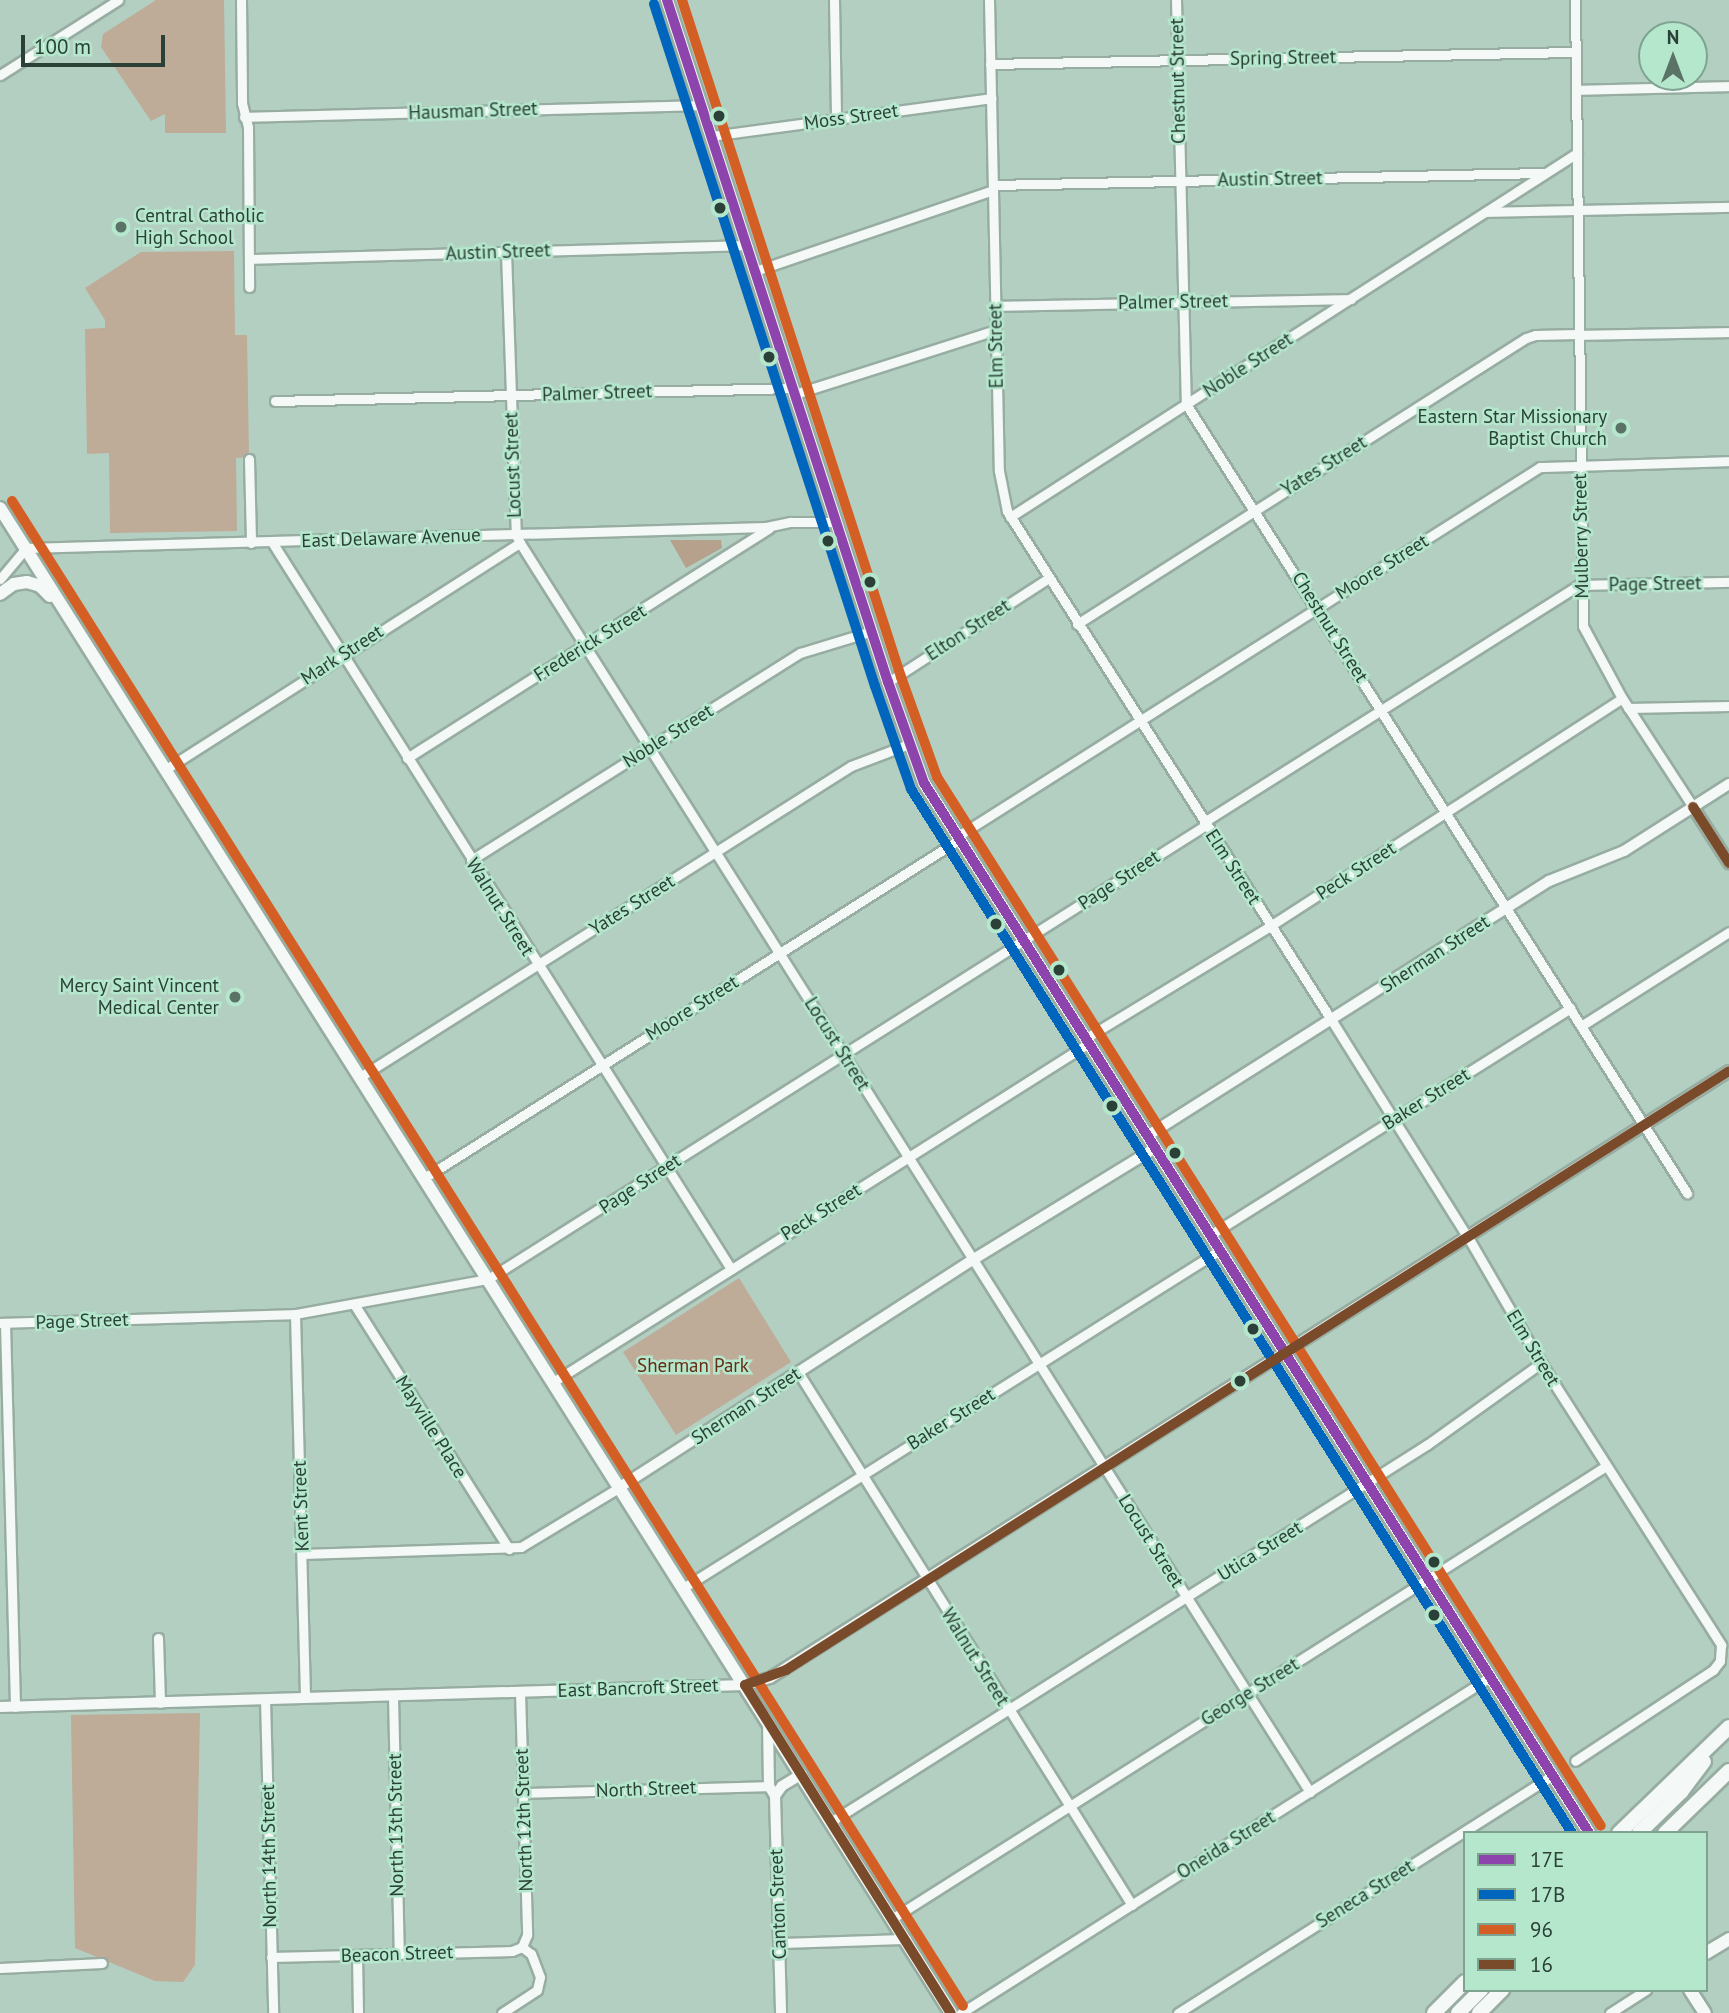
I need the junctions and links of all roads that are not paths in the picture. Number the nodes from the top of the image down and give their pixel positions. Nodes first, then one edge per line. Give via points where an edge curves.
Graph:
1 (118, 0) edge
2 (241, 0) edge
3 (667, 0) edge
4 (834, 0) edge
5 (989, 0) edge
6 (1176, 0) edge
7 (1574, 0) edge
8 (1575, 51) junction
9 (1178, 60) junction
10 (990, 64) junction
11 (0, 75) edge
12 (1729, 86) edge
13 (1576, 90) junction
14 (991, 98) junction
15 (701, 105) junction
16 (244, 117) junction
17 (836, 119) junction
18 (711, 136) junction
19 (1577, 153) junction
20 (1546, 173) junction
21 (1180, 181) junction
22 (993, 187) junction
23 (1729, 207) edge
24 (1577, 210) junction
25 (1485, 212) junction
26 (746, 245) junction
27 (506, 252) junction
28 (249, 259) junction
29 (755, 271) junction
30 (249, 287) dead end
31 (1351, 299) junction
32 (1183, 302) junction
33 (995, 306) junction
34 (996, 330) junction
35 (1729, 332) edge
36 (1578, 335) junction
37 (794, 391) junction
38 (511, 396) junction
39 (275, 401) dead end
40 (1186, 404) junction
41 (249, 459) dead end
42 (1729, 461) edge
43 (1580, 464) junction
44 (0, 508) edge
45 (1255, 510) junction
46 (1010, 517) junction
47 (837, 522) junction
48 (772, 526) junction
49 (518, 539) junction
50 (272, 542) junction
51 (251, 543) junction
52 (26, 548) junction
53 (1049, 578) junction
54 (0, 579) edge
55 (1729, 582) edge
56 (1581, 584) junction
57 (0, 594) edge
58 (1318, 608) junction
59 (68, 615) junction
60 (1077, 624) junction
61 (872, 631) junction
62 (584, 646) junction
63 (342, 654) junction
64 (888, 682) junction
65 (1622, 698) junction
66 (1729, 706) edge
67 (1628, 708) junction
68 (1382, 710) junction
69 (1139, 721) junction
70 (909, 744) junction
71 (650, 748) junction
72 (407, 758) junction
73 (166, 769) junction
74 (1729, 784) edge
75 (1693, 807) junction
76 (1446, 813) junction
77 (1205, 824) junction
78 (959, 838) junction
79 (716, 852) junction
80 (471, 860) junction
81 (1729, 863) edge
82 (1506, 908) junction
83 (1270, 926) junction
84 (1729, 932) edge
85 (1024, 941) junction
86 (779, 953) junction
87 (537, 966) junction
88 (1570, 1008) junction
89 (1332, 1021) junction
90 (1581, 1026) junction
91 (1088, 1040) junction
92 (844, 1055) junction
93 (601, 1065) junction
94 (1729, 1071) edge
95 (360, 1077) junction
96 (1393, 1120) junction
97 (1644, 1125) junction
98 (1147, 1136) junction
99 (1155, 1148) junction
100 (908, 1157) junction
101 (666, 1168) junction
102 (424, 1178) junction
103 (1687, 1194) dead end
104 (1210, 1235) junction
105 (1469, 1239) junction
106 (1220, 1250) junction
107 (974, 1259) junction
108 (731, 1269) junction
109 (488, 1279) junction
110 (354, 1304) junction
111 (295, 1314) junction
112 (3, 1323) edge
113 (1285, 1353) junction
114 (1039, 1363) junction
115 (1541, 1363) junction
116 (798, 1373) junction
117 (554, 1382) junction
118 (1105, 1466) junction
119 (1606, 1466) junction
120 (860, 1476) junction
121 (1368, 1482) junction
122 (620, 1487) junction
123 (509, 1549) junction
124 (302, 1553) junction
125 (1428, 1578) junction
126 (927, 1580) junction
127 (683, 1588) junction
128 (1186, 1598) junction
129 (158, 1638) dead end
130 (1490, 1677) junction
131 (745, 1685) junction
132 (520, 1692) junction
133 (1248, 1693) junction
134 (393, 1696) junction
135 (305, 1698) junction
136 (265, 1699) junction
137 (160, 1703) junction
138 (0, 1707) edge
139 (15, 1707) junction
140 (1009, 1710) junction
141 (768, 1723) junction
142 (1729, 1727) edge
143 (1729, 1736) edge
144 (1575, 1761) dead end
145 (1729, 1771) edge
146 (802, 1774) junction
147 (1553, 1775) junction
148 (772, 1791) junction
149 (1310, 1792) junction
150 (523, 1793) junction
151 (1070, 1806) junction
152 (832, 1821) junction
153 (1465, 1831) edge
154 (1588, 1831) edge
155 (1621, 1831) edge
156 (1641, 1831) edge
157 (1667, 1831) edge
158 (1463, 1832) edge
159 (1132, 1905) junction
160 (893, 1918) junction
161 (906, 1939) junction
162 (1729, 1939) edge
163 (779, 1943) junction
164 (522, 1947) junction
165 (1708, 1952) edge
166 (399, 1954) junction
167 (357, 1955) junction
168 (271, 1957) junction
169 (102, 1963) dead end
170 (0, 1968) edge
171 (1463, 1984) edge
172 (1479, 1992) edge
173 (1500, 1992) edge
174 (1643, 1992) edge
175 (1691, 1992) edge
176 (273, 2013) edge
177 (358, 2013) edge
178 (502, 2013) edge
179 (781, 2013) edge
180 (951, 2013) edge
181 (961, 2013) edge
182 (1178, 2013) edge
183 (1434, 2013) edge
184 (1458, 2013) edge
185 (1479, 2013) edge
186 (1610, 2013) edge
187 (1705, 2013) edge

1 - 11 street
2 - 16 street
3 - 15 main road
4 - 17 street
5 - 10 street, Elm Street
6 - 9 street, Chestnut Street
7 - 8 street, Mulberry Street
8 - 9 street, Spring Street
8 - 13 street, Mulberry Street
9 - 10 street, Spring Street
9 - 21 street, Chestnut Street
10 - 14 street, Elm Street
12 - 13 street
13 - 19 street, Mulberry Street
14 - 17 street, Moss Street
14 - 22 street, Elm Street
15 - 16 street, Hausman Street
15 - 18 main road
16 - 28 street via 248,127
17 - 18 street, Moss Street
18 - 26 main road
19 - 20 street, Noble Street
19 - 24 street, Mulberry Street
20 - 21 street, Austin Street
20 - 25 street, Noble Street
21 - 22 street, Austin Street
21 - 32 street, Chestnut Street
22 - 29 street, Austin Street
22 - 33 street, Elm Street
23 - 24 street
24 - 25 street
24 - 36 street, Mulberry Street
25 - 31 street, Noble Street
26 - 27 street, Austin Street
26 - 29 main road
27 - 28 street, Austin Street
27 - 38 street, Locust Street
28 - 30 street
29 - 37 main road
31 - 32 street, Palmer Street
31 - 40 street, Noble Street
32 - 33 street, Palmer Street
32 - 40 street, Chestnut Street
33 - 34 street, Elm Street
34 - 37 street, Palmer Street
34 - 46 street, Elm Street via 999,471
35 - 36 street, Yates Street
36 - 43 street, Mulberry Street
36 - 45 street, Yates Street via 1526,338
37 - 38 street, Palmer Street
37 - 47 main road
38 - 39 street, Palmer Street
38 - 49 street, Locust Street
40 - 45 street, Chestnut Street
40 - 46 street, Noble Street
41 - 51 street
42 - 43 street, Moore Street
43 - 56 street, Mulberry Street
43 - 58 street, Moore Street via 1540,467
44 - 52 main road
45 - 58 street, Chestnut Street
45 - 60 street, Yates Street
46 - 53 street, Elm Street
47 - 48 street, East Delaware Avenue
47 - 61 main road
48 - 49 street, East Delaware Avenue
48 - 62 street, Frederick Street
49 - 50 street, East Delaware Avenue
49 - 62 street, Locust Street
49 - 63 street, Mark Street
50 - 51 street, East Delaware Avenue
50 - 63 street, Walnut Street
51 - 52 street, East Delaware Avenue
52 - 54 street
52 - 59 main road
53 - 60 street, Elm Street
53 - 64 street, Elton Street
55 - 56 street, Page Street
56 - 65 street, Mulberry Street via 1586,635
56 - 68 street, Page Street
57 - 59 main road via 15,584 36,584
58 - 68 street, Chestnut Street
58 - 69 street, Moore Street
59 - 73 main road
60 - 69 street, Elm Street
61 - 64 main road
61 - 71 street, Noble Street via 806,649
62 - 71 street, Locust Street
62 - 72 street, Frederick Street
63 - 72 street, Walnut Street
63 - 73 street, Mark Street
64 - 70 main road
65 - 67 street, Mulberry Street
65 - 76 street, Peck Street
66 - 67 street
67 - 75 street, Mulberry Street
68 - 76 street, Chestnut Street
68 - 77 street, Page Street
69 - 77 street, Elm Street
69 - 78 street, Moore Street
70 - 78 main road via 924,783
70 - 79 street, Yates Street via 850,765
71 - 79 street, Locust Street
71 - 80 street, Noble Street
72 - 80 street, Walnut Street
73 - 95 main road
74 - 75 street, Sherman Street
75 - 81 street, Mulberry Street
75 - 82 street, Sherman Street via 1624,851 1556,878
76 - 82 street, Chestnut Street
76 - 83 street, Peck Street
77 - 83 street, Elm Street
77 - 85 street, Page Street
78 - 85 main road
78 - 86 street, Moore Street
79 - 86 street, Locust Street
79 - 87 street, Yates Street
80 - 87 street, Walnut Street
82 - 88 street, Chestnut Street
82 - 89 street, Sherman Street
83 - 89 street, Elm Street
83 - 91 street, Peck Street
84 - 90 street
85 - 91 main road
85 - 92 street, Page Street
86 - 92 street, Locust Street
86 - 93 street, Moore Street
87 - 93 street, Walnut Street
87 - 95 street, Yates Street
88 - 90 street, Chestnut Street
88 - 96 street, Baker Street
89 - 96 street, Elm Street
89 - 98 street, Sherman Street
90 - 97 street, Chestnut Street
91 - 98 main road
91 - 100 street, Peck Street
92 - 100 street, Locust Street
92 - 101 street, Page Street
93 - 101 street, Walnut Street
93 - 102 street, Moore Street
94 - 97 street, East Bancroft Street
95 - 102 main road
96 - 104 street, Baker Street
96 - 105 street, Elm Street
97 - 103 street, Chestnut Street
97 - 105 street, East Bancroft Street
98 - 99 main road
99 - 104 main road
99 - 107 street, Sherman Street
100 - 107 street, Locust Street
100 - 108 street, Peck Street
101 - 108 street, Walnut Street
101 - 109 street, Page Street
102 - 109 main road
104 - 106 main road
105 - 113 street, East Bancroft Street
105 - 115 street, Elm Street
106 - 113 main road
106 - 114 street, Baker Street
107 - 114 street, Locust Street
107 - 116 street, Sherman Street
108 - 117 street, Peck Street
109 - 110 street, Page Street
109 - 117 main road
110 - 111 street, Page Street
110 - 123 street, Mayville Place
111 - 112 street, Page Street
111 - 124 street, Kent Street
112 - 139 street
113 - 118 street, East Bancroft Street
113 - 121 main road
114 - 118 street, Locust Street
114 - 120 street, Baker Street
115 - 119 street, Elm Street
115 - 121 street, Utica Street
116 - 120 street, Walnut Street
116 - 122 street, Sherman Street
117 - 122 main road
118 - 126 street, East Bancroft Street
118 - 128 street, Locust Street
119 - 125 street, George Street
119 - 144 street, Elm Street via 1721,1645 1720,1661
120 - 126 street, Walnut Street
120 - 127 street, Baker Street
121 - 125 main road
121 - 128 street, Utica Street
122 - 123 street, Sherman Street via 521,1547
122 - 127 main road
123 - 124 street, Sherman Street
124 - 135 street, Kent Street
125 - 130 main road
125 - 133 street, George Street
126 - 131 street, East Bancroft Street via 786,1670
126 - 140 street, Walnut Street
127 - 131 main road
128 - 133 street, Locust Street
128 - 140 street, Utica Street
129 - 137 street
130 - 147 main road
130 - 149 street, Oneida Street
131 - 132 street, East Bancroft Street
131 - 141 main road
132 - 134 street, East Bancroft Street
132 - 150 street, North 12th Street
133 - 149 street, Locust Street
133 - 151 street, George Street
134 - 135 street, East Bancroft Street
134 - 166 street, North 13th Street
135 - 136 street, East Bancroft Street
136 - 137 street, East Bancroft Street
136 - 168 street, North 14th Street
137 - 139 street, East Bancroft Street
138 - 139 street, East Bancroft Street
140 - 151 street, Walnut Street
140 - 152 street, Utica Street
141 - 146 main road
141 - 148 street, Canton Street
142 - 155 main road
143 - 156 main road
145 - 157 main road
146 - 148 street
146 - 152 main road
147 - 153 street, Seneca Street
147 - 154 main road
148 - 150 street, North Street
148 - 163 street, Canton Street
149 - 159 street, Oneida Street
150 - 164 street, North 12th Street via 527,1935
151 - 159 street, Walnut Street
151 - 160 street, George Street
152 - 160 main road
158 - 182 street, Seneca Street
159 - 181 street, Oneida Street
160 - 161 main road
161 - 163 street
161 - 180 main road
162 - 165 main road
163 - 179 street, Canton Street
164 - 166 street, Beacon Street
164 - 178 street via 531,1954 540,1977 537,1990
166 - 167 street, Beacon Street
167 - 168 street, Beacon Street
167 - 177 street
168 - 176 street, North 14th Street
169 - 170 street
171 - 183 main road
172 - 184 main road
173 - 185 main road
174 - 186 street
175 - 187 main road

